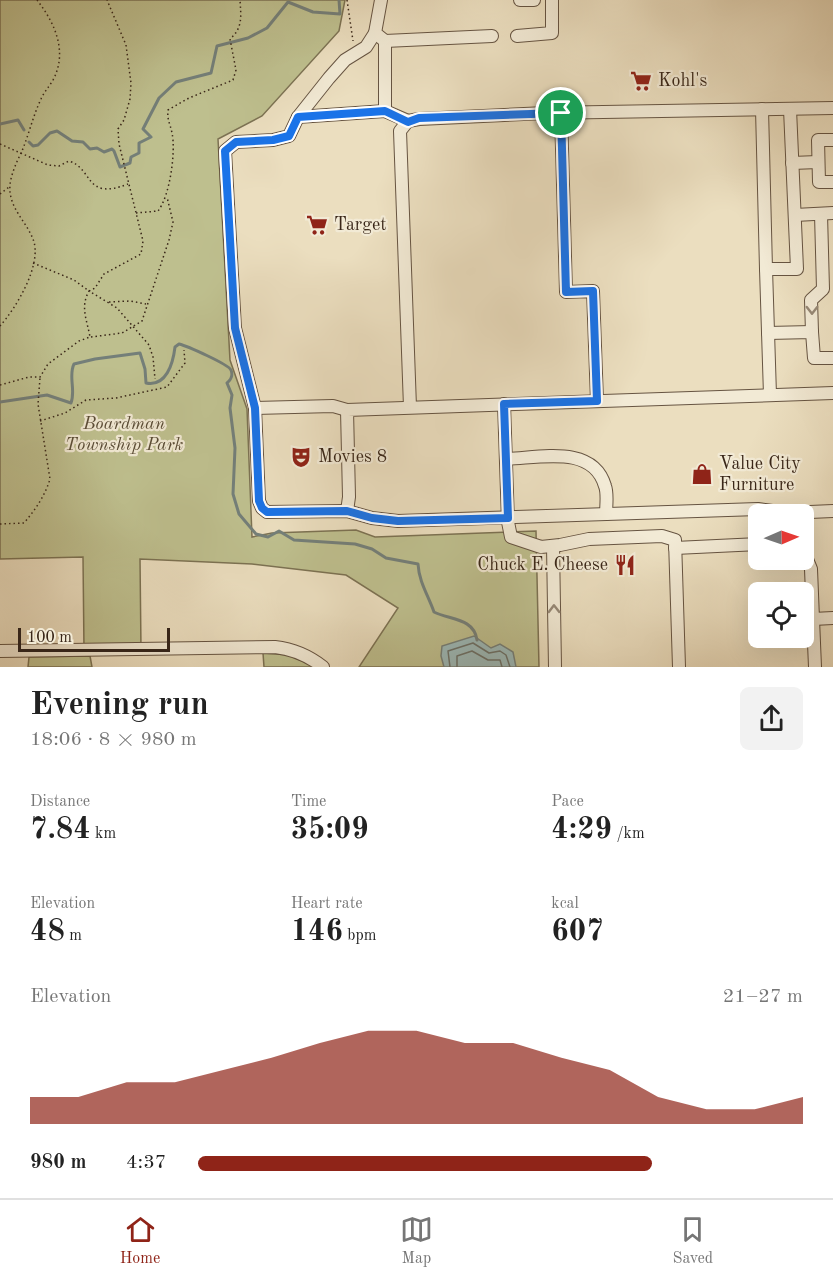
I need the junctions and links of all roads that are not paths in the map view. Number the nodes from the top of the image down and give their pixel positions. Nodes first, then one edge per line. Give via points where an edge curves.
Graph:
1 (381, 0) edge
2 (520, 0) edge
3 (534, 0) edge
4 (552, 0) edge
5 (492, 36) dead end
6 (517, 36) dead end
7 (380, 37) junction
8 (790, 108) junction
9 (833, 108) edge
10 (762, 109) junction
11 (385, 111) junction
12 (561, 113) junction
13 (298, 117) junction
14 (408, 122) junction
15 (833, 140) edge
16 (818, 162) junction
17 (792, 163) junction
18 (833, 182) edge
19 (827, 213) edge
20 (795, 215) junction
21 (766, 269) junction
22 (828, 281) edge
23 (812, 332) junction
24 (768, 333) junction
25 (833, 358) edge
26 (833, 393) edge
27 (771, 395) junction
28 (597, 401) junction
29 (504, 404) junction
30 (410, 407) junction
31 (255, 408) junction
32 (347, 410) junction
33 (506, 459) junction
34 (347, 511) junction
35 (833, 512) edge
36 (606, 514) junction
37 (508, 518) junction
38 (748, 545) edge
39 (553, 546) junction
40 (675, 548) junction
41 (833, 618) edge
42 (814, 619) edge
43 (814, 643) edge
44 (0, 651) edge
45 (323, 667) edge
46 (555, 667) edge
47 (679, 667) edge
48 (815, 667) edge

1 - 7 street
2 - 3 street
4 - 6 street via 552,33
5 - 7 street
7 - 11 street
7 - 13 street via 345,60
8 - 9 street
8 - 10 street
8 - 17 street
10 - 12 street
10 - 21 street
11 - 13 street
11 - 14 street
12 - 14 street via 419,118
12 - 28 street via 566,292 593,291
13 - 31 street via 289,136 236,142 225,151 235,328
14 - 30 street via 400,131
15 - 16 street via 818,140
16 - 17 street
16 - 18 street via 819,182
17 - 20 street
19 - 20 street
19 - 22 street
20 - 21 street via 797,269
21 - 24 street
22 -> 23 street via 811,300
23 - 24 street
23 - 25 street via 814,358
24 - 27 street
26 - 27 street
27 - 28 street
28 - 29 street
29 - 30 street
29 - 33 street
30 - 32 street
31 - 32 street via 333,406
31 - 34 street via 262,508 267,512
32 - 34 street
33 - 36 street via 574,456 593,465 606,486
33 - 37 street
34 - 37 street via 398,521
35 - 36 street via 787,513 758,508
36 - 37 street
37 - 39 street via 511,537 541,547
38 - 40 street
39 - 40 street via 589,539 662,536 675,540
46 -> 39 street
40 - 47 street
41 - 42 street
43 - 48 street
44 - 45 street via 275,647 308,656

